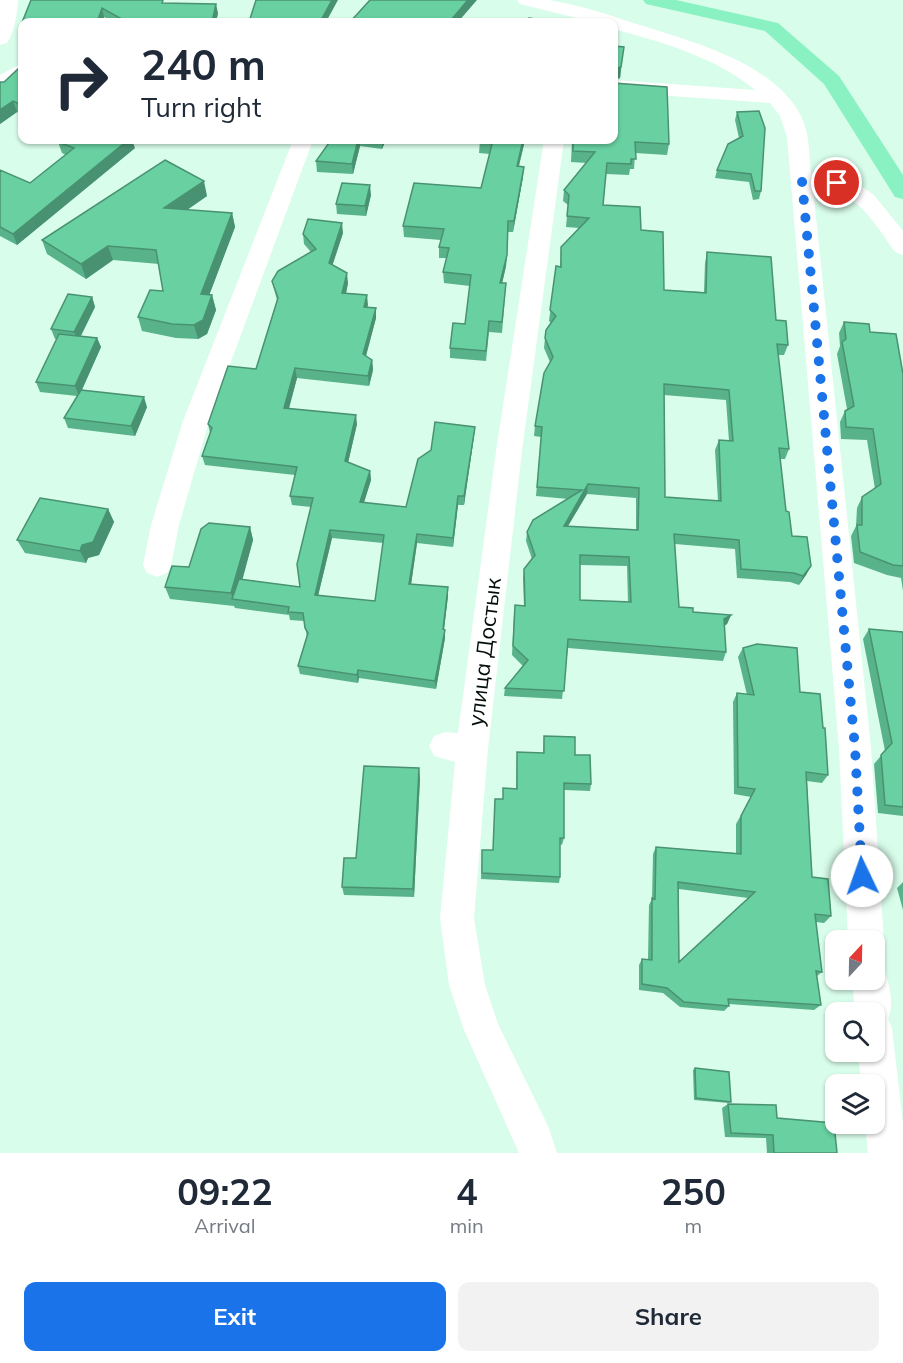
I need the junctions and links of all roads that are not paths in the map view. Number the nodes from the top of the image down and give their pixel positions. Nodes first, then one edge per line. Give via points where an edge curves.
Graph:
1 (9, 0) edge
2 (526, 0) edge
3 (594, 18) edge
4 (618, 25) edge
5 (0, 39) edge
6 (0, 46) edge
7 (18, 47) edge
8 (18, 72) edge
9 (0, 84) edge
10 (618, 86) edge
11 (777, 101) junction
12 (301, 144) edge
13 (553, 144) edge
14 (802, 181) junction
15 (903, 248) edge
16 (157, 565) dead end
17 (865, 930) edge
18 (878, 1062) edge
19 (538, 1153) edge
20 (887, 1153) edge

1 - 5 street
2 - 3 street
4 - 11 street via 722,61 752,77
6 - 7 street
8 - 9 street
10 - 11 street
11 - 14 street via 791,116
12 - 16 street via 196,421
13 - 19 street, улица Достык via 509,451 459,747 457,918 467,985 482,1030
14 - 15 street via 851,188 873,206
14 - 17 street via 855,748
18 - 20 street

